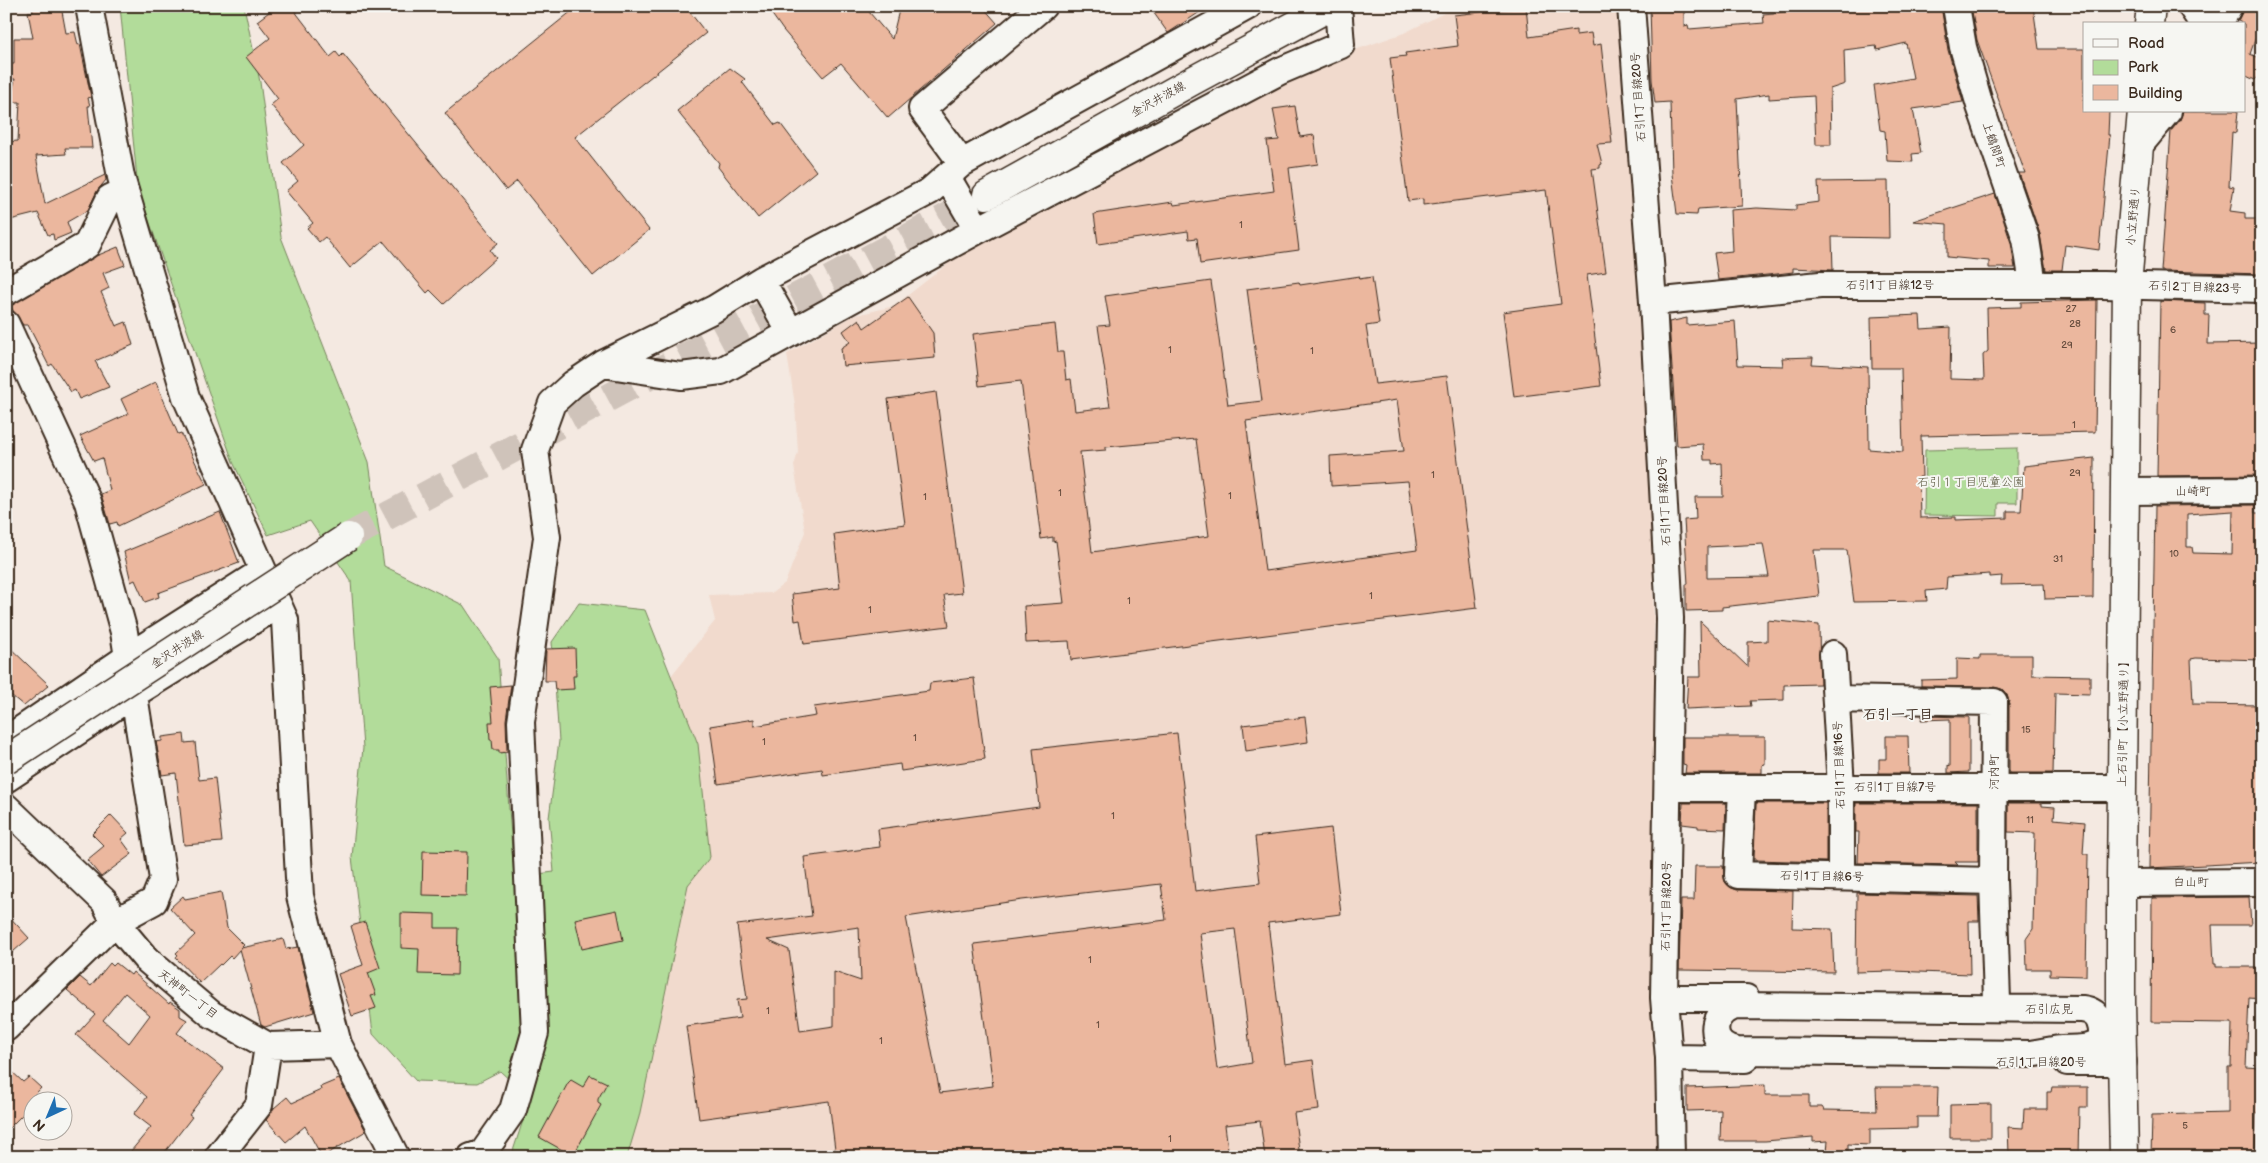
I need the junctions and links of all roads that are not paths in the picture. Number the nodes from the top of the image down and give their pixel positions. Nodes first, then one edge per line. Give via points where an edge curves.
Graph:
1 (89, 6) edge
2 (1044, 6) edge
3 (1248, 6) edge
4 (1331, 6) edge
5 (1338, 6) edge
6 (1631, 6) edge
7 (1956, 6) edge
8 (2151, 6) edge
9 (2191, 6) edge
10 (2228, 6) edge
11 (2242, 6) edge
12 (2149, 22) edge
13 (2202, 22) edge
14 (2220, 22) edge
15 (2235, 22) edge
16 (2142, 112) edge
17 (2167, 112) edge
18 (2139, 146) junction
19 (955, 170) junction
20 (125, 191) junction
21 (987, 195) tunnel mouth
22 (978, 230) junction
23 (761, 280) junction
24 (2033, 284) junction
25 (2127, 285) junction
26 (2262, 289) edge
27 (6, 292) edge
28 (1653, 302) junction
29 (6, 324) edge
30 (791, 334) junction
31 (603, 364) junction
32 (2262, 490) edge
33 (2125, 492) junction
34 (348, 537) tunnel mouth
35 (263, 571) junction
36 (278, 605) junction
37 (1833, 654) dead end
38 (128, 657) junction
39 (134, 694) junction
40 (1836, 699) junction
41 (6, 740) edge
42 (6, 760) edge
43 (6, 780) edge
44 (1841, 787) junction
45 (1994, 787) junction
46 (1668, 788) junction
47 (2122, 788) junction
48 (1742, 789) junction
49 (6, 807) edge
50 (1841, 876) junction
51 (1993, 881) junction
52 (2262, 882) edge
53 (2121, 883) junction
54 (115, 922) junction
55 (1664, 998) junction
56 (1720, 998) junction
57 (1997, 1001) junction
58 (2121, 1002) junction
59 (6, 1028) edge
60 (338, 1044) junction
61 (268, 1046) junction
62 (1728, 1055) junction
63 (1669, 1058) junction
64 (2123, 1062) junction
65 (218, 1157) edge
66 (396, 1157) edge
67 (472, 1157) edge
68 (1671, 1157) edge
69 (2124, 1157) edge

1 - 20 street
2 - 19 street via 922,109
3 - 19 street
4 - 21 main road, 金沢井波線
5 - 22 street via 1341,45 1280,71
6 - 28 street, 石引1丁目線20号
7 - 24 street, 上鶴間町 via 1963,46 1980,106 2026,238
8 - 12 main road
9 - 13 street
10 - 14 street
11 - 15 street
16 - 18 main road
17 - 18 street
18 - 25 main road, 小立野通り
19 - 22 street
19 - 23 street via 930,191
20 - 27 street via 110,198 87,244
20 - 35 street via 186,397
22 - 30 street
23 - 30 street
23 - 31 street via 714,309
24 - 25 street, 石引1丁目線12号
24 - 28 street, 石引1丁目線12号 via 1820,285
25 - 26 street, 石引2丁目線23号
25 - 33 main road, 上石引町【小立野通り】
28 - 46 street, 石引1丁目線20号 via 1670,610
29 - 38 street via 88,502
30 - 31 street via 722,371 681,376
31 - 67 street via 573,384 552,404 535,450 547,537 521,722 535,1032 512,1110 483,1153
32 - 33 street, 山崎町
33 - 47 main road, 上石引町【小立野通り】
34 - 42 main road, 金沢井波線, bridge
35 - 36 street
35 - 38 street
36 - 39 street
36 - 60 street via 285,620 300,896
37 - 40 street, 石引1丁目線16号
38 - 39 street
38 - 41 street
39 - 43 street
39 - 54 street via 163,879 154,901
40 - 44 street, 石引1丁目線16号
40 - 45 street, 河内町 via 1994,702
44 - 45 street, 石引1丁目線7号
44 - 48 street, 石引1丁目線7号
44 - 50 street, 石引1丁目線16号
45 - 47 street, 石引1丁目線7号
45 - 51 street, 河内町
46 - 48 street, 石引1丁目線7号
46 - 55 street, 石引1丁目線20号
47 - 53 main road, 上石引町【小立野通り】
48 - 50 street, 石引1丁目線6号 via 1738,875
49 - 54 street, 天神町一丁目 via 104,901
50 - 51 street, 石引1丁目線6号
51 - 57 street, 河内町
52 - 53 street, 白山町
53 - 58 main road, 上石引町【小立野通り】
54 - 59 street
54 - 61 street, 天神町一丁目 via 146,959 211,1014
55 - 56 street
55 - 63 street, 石引1丁目線20号
56 - 57 street
56 - 62 street via 1703,1016 1700,1029 1707,1049
57 - 58 street
58 - 64 main road, 上石引町【小立野通り】
60 - 61 street
60 - 66 street
61 - 65 street via 259,1104
62 - 62 street, 石引広見 via 1730,1050 1720,1043 1714,1029 1721,1013 1737,1006 2082,1009 2092,1012 2102,1028 2100,1039 2087,1049 2031,1054
62 - 63 street, 石引1丁目線20号
62 - 64 street, 石引1丁目線20号
63 - 68 street
64 - 69 main road, 上石引町【小立野通り】

